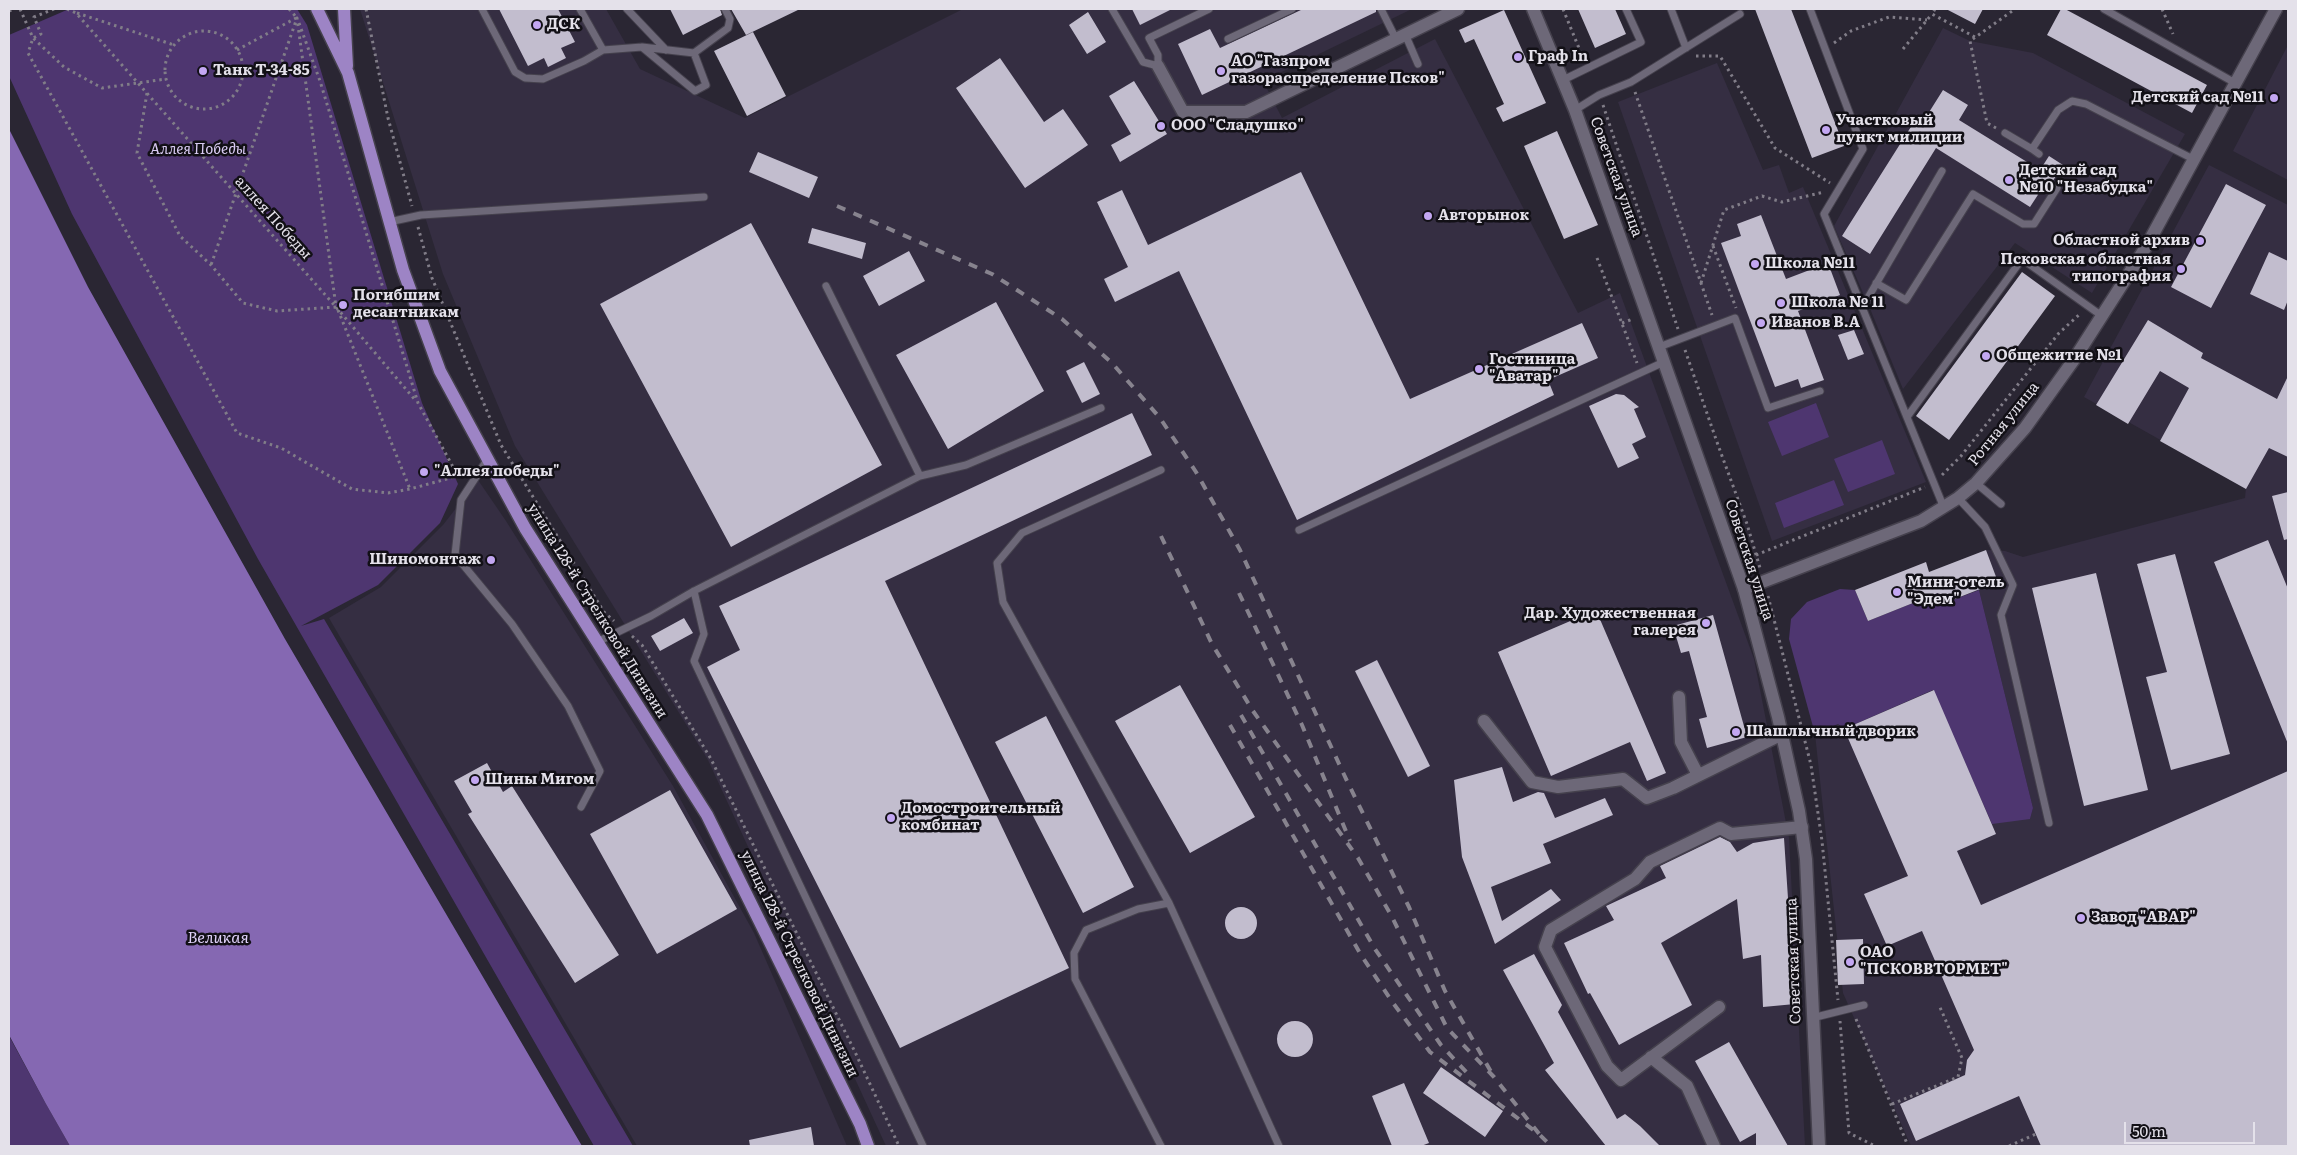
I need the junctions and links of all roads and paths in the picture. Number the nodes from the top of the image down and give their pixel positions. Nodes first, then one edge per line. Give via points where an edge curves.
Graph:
1 (14, 9) edge
2 (20, 9) edge
3 (54, 9) edge
4 (67, 9) edge
5 (289, 9) edge
6 (317, 9) edge
7 (344, 9) edge
8 (366, 9) edge
9 (482, 9) edge
10 (580, 9) edge
11 (627, 9) edge
12 (725, 9) edge
13 (1112, 9) edge
14 (1209, 9) edge
15 (1292, 9) edge
16 (1381, 9) edge
17 (1458, 9) edge
18 (1533, 9) edge
19 (1626, 9) edge
20 (1671, 9) edge
21 (1810, 9) edge
22 (1934, 9) edge
23 (2007, 9) edge
24 (2015, 9) edge
25 (2104, 9) edge
26 (2162, 9) edge
27 (2276, 9) edge
28 (9, 11) edge
29 (76, 13) junction
30 (1740, 14) dead end
31 (1932, 14) junction
32 (297, 18) junction
33 (2001, 18) junction
34 (1927, 20) junction
35 (1975, 36) junction
36 (1400, 37) junction
37 (33, 38) junction
38 (1228, 39) dead end
39 (174, 45) junction
40 (642, 47) junction
41 (1686, 48) junction
42 (1825, 48) junction
43 (1903, 48) dead end
44 (237, 50) junction
45 (603, 50) junction
46 (666, 50) junction
47 (694, 53) junction
48 (2181, 54) junction
49 (1418, 64) dead end
50 (1158, 66) junction
51 (348, 73) junction
52 (166, 80) junction
53 (1563, 80) junction
54 (1631, 82) junction
55 (139, 84) junction
56 (2237, 84) junction
57 (147, 93) junction
58 (1575, 110) junction
59 (2005, 133) joint
60 (2032, 149) junction
61 (2040, 154) dead end
62 (2195, 160) junction
63 (1942, 171) dead end
64 (1839, 188) junction
65 (2057, 188) dead end
66 (235, 192) junction
67 (704, 197) dead end
68 (415, 216) junction
69 (389, 222) junction
70 (1713, 246) junction
71 (1597, 258) dead end
72 (211, 265) junction
73 (1876, 282) junction
74 (1701, 283) junction
75 (826, 286) dead end
76 (2088, 306) junction
77 (336, 307) junction
78 (1862, 308) junction
79 (2102, 316) junction
80 (1735, 318) junction
81 (1716, 326) junction
82 (1659, 346) junction
83 (1664, 362) junction
84 (1641, 373) junction
85 (1820, 391) dead end
86 (418, 403) junction
87 (1101, 408) dead end
88 (1907, 417) junction
89 (487, 460) junction
90 (1161, 470) dead end
91 (478, 474) junction
92 (458, 476) junction
93 (920, 476) junction
94 (1934, 483) junction
95 (1976, 483) junction
96 (410, 489) junction
97 (1958, 498) junction
98 (2001, 504) dead end
99 (1944, 508) junction
100 (1300, 530) dead end
101 (1756, 555) dead end
102 (1744, 589) junction
103 (694, 590) junction
104 (624, 629) junction
105 (597, 642) junction
106 (1678, 697) dead end
107 (1484, 721) dead end
108 (1782, 734) junction
109 (1698, 776) junction
110 (581, 807) dead end
111 (2049, 822) dead end
112 (1802, 828) junction
113 (1169, 903) junction
114 (1864, 1004) dead end
115 (1939, 1005) dead end
116 (1719, 1007) dead end
117 (1852, 1008) junction
118 (1812, 1018) junction
119 (1651, 1058) junction
120 (1892, 1104) junction
121 (2036, 1134) dead end
122 (868, 1146) edge
123 (899, 1146) edge
124 (923, 1146) edge
125 (1161, 1146) edge
126 (1279, 1146) edge
127 (1714, 1146) edge
128 (1819, 1146) edge
129 (1908, 1146) edge
130 (2009, 1146) edge

1 - 28 path
2 - 37 path
3 - 37 path via 34,17 41,34
4 - 29 path, аллея Победы
5 - 32 path
6 - 51 main road, улица 128-й Стрелковой Дивизии
7 - 51 main road, улица 128-й Стрелковой Дивизии
8 - 68 path via 388,118
9 - 45 lane via 515,72 525,78 543,79
10 - 45 lane
11 - 46 lane
12 - 47 lane via 730,19 728,28
13 - 50 lane via 1143,62
14 - 50 lane via 1149,38 1158,55
15 - 38 lane
16 - 36 lane
17 - 36 street
18 - 53 street, Советская улица
19 - 53 lane via 1641,42
20 - 41 lane
21 - 42 lane
22 - 31 path
23 - 33 path
24 - 33 path
25 - 48 lane
26 - 48 path
27 - 56 street, Ротная улица
29 - 39 path
29 - 55 path, аллея Победы
30 - 41 lane
31 - 34 path
31 - 35 path
32 - 44 path
32 - 66 path
32 - 77 path
32 - 86 path via 320,81
33 - 35 path
34 - 42 path via 1889,17 1851,31
34 - 43 path
35 - 59 path via 1970,42 1987,123
36 - 49 lane
36 - 50 street via 1246,112 1183,112
37 - 55 path via 64,67 102,88
37 - 96 path via 28,54 238,433 281,448 352,489 388,493
39 - 44 path via 183,36 207,31 219,34
39 - 52 path via 167,55
40 - 45 lane
40 - 46 lane
40 - 47 lane via 696,91 706,85
41 - 54 lane
41 - 64 path via 1697,56 1720,56 1775,148
42 - 64 lane via 1863,149
44 - 52 path via 242,62 240,82 230,99 218,106 206,109 192,107 171,92
46 - 47 lane
48 - 56 lane
51 - 69 main road, улица 128-й Стрелковой Дивизии
52 - 55 path
53 - 58 street, Советская улица
54 - 58 lane via 1599,95
54 - 74 path
55 - 57 path, аллея Победы
56 - 62 street, Ротная улица
57 - 66 path, аллея Победы
57 - 72 path via 138,152 180,236
58 - 82 street, Советская улица
59 - 60 lane
60 - 61 lane
60 - 62 lane via 2058,110 2072,101 2086,104
62 - 79 street, Ротная улица
63 - 73 lane
64 - 70 path via 1782,202 1762,196 1724,210
64 - 78 lane via 1824,214
65 - 73 lane via 2034,224 2023,224 1974,194 1906,300
66 - 72 path
66 - 77 path, аллея Победы
67 - 68 lane
68 - 69 lane
68 - 104 path via 432,278 501,445 604,612
69 - 89 main road, улица 128-й Стрелковой Дивизии via 440,371
70 - 74 path
70 - 80 path via 1736,307
71 - 84 path
72 - 77 path via 243,303 277,311
73 - 78 lane
74 - 81 path
75 - 93 lane
76 - 79 lane
76 - 88 lane via 2022,260
76 - 94 path via 2059,333 1961,456
77 - 86 path, аллея Победы
77 - 96 path
78 - 88 lane
79 - 95 street, Ротная улица via 2025,428
80 - 81 lane
80 - 85 lane via 1768,408
81 - 82 lane
82 - 83 street, Советская улица
83 - 84 lane
83 - 102 street, Советская улица
84 - 100 lane
86 - 92 path
87 - 93 lane via 966,465
88 - 94 lane
89 - 91 lane
89 - 105 main road, улица 128-й Стрелковой Дивизии via 525,528
90 - 113 lane via 1022,533 997,563 1003,602
91 - 92 path
91 - 110 lane via 461,500 455,556 512,624 568,706 600,771
92 - 96 path
93 - 103 lane
94 - 99 lane
94 - 101 path
95 - 97 street, Ротная улица
95 - 98 lane
97 - 99 street, Ротная улица
97 - 111 lane via 1985,527 2013,585 2001,615
99 - 102 street, Ротная улица via 1921,521
102 - 108 street, Советская улица
103 - 104 lane
103 - 124 lane via 704,634 694,661
104 - 105 lane
104 - 123 path via 642,645 711,759
105 - 122 main road, улица 128-й Стрелковой Дивизии via 707,815
106 - 109 street via 1681,742
107 - 109 street via 1532,782 1558,788 1623,779 1646,798
108 - 109 street
108 - 112 street, Советская улица
112 - 118 street, Советская улица
112 - 119 street via 1731,834 1720,828 1650,862 1635,880 1551,930 1545,947 1607,1066 1621,1080
113 - 125 lane via 1138,909 1086,930 1074,952 1075,979
113 - 126 lane
114 - 117 lane
115 - 120 path via 1962,1058 1958,1077
116 - 119 street
117 - 118 lane
117 - 120 path
118 - 128 street, Советская улица
119 - 127 street via 1687,1086
120 - 129 path
121 - 130 path

